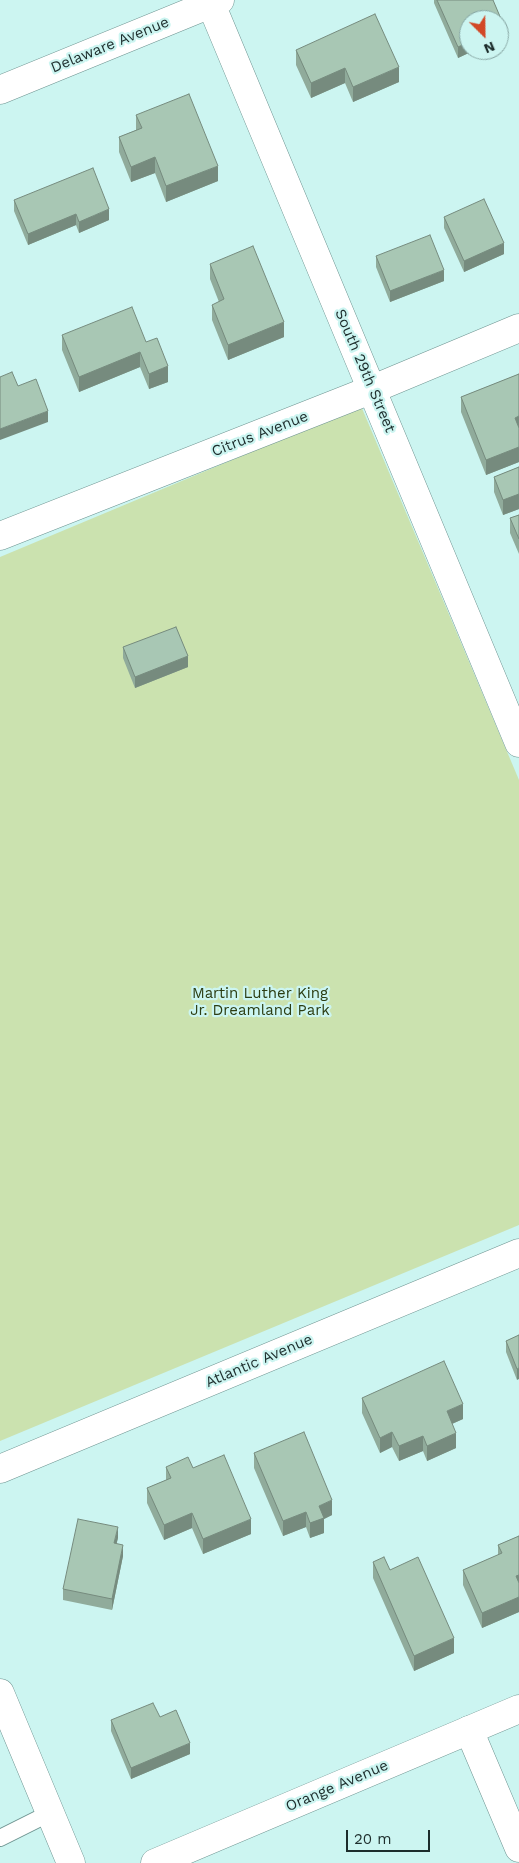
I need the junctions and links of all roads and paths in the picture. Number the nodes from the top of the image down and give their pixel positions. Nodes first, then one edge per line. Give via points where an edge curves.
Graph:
1 (213, 1) edge
2 (0, 90) edge
3 (519, 328) edge
4 (373, 389) junction
5 (0, 536) edge
6 (519, 743) edge
7 (519, 1253) edge
8 (0, 1469) edge
9 (0, 1693) edge
10 (519, 1709) edge
11 (469, 1730) junction
12 (50, 1813) junction
13 (0, 1838) edge
14 (519, 1848) edge
15 (71, 1863) edge
16 (155, 1863) edge

1 - 2 street, Delaware Avenue
1 - 4 street, South 29th Street
3 - 4 street, Citrus Avenue
4 - 5 street, Citrus Avenue
4 - 6 street, South 29th Street
7 - 8 street, Atlantic Avenue
9 - 12 street
10 - 11 street, Orange Avenue
11 - 14 street
11 - 16 street, Orange Avenue
12 - 13 lane
12 - 15 street

